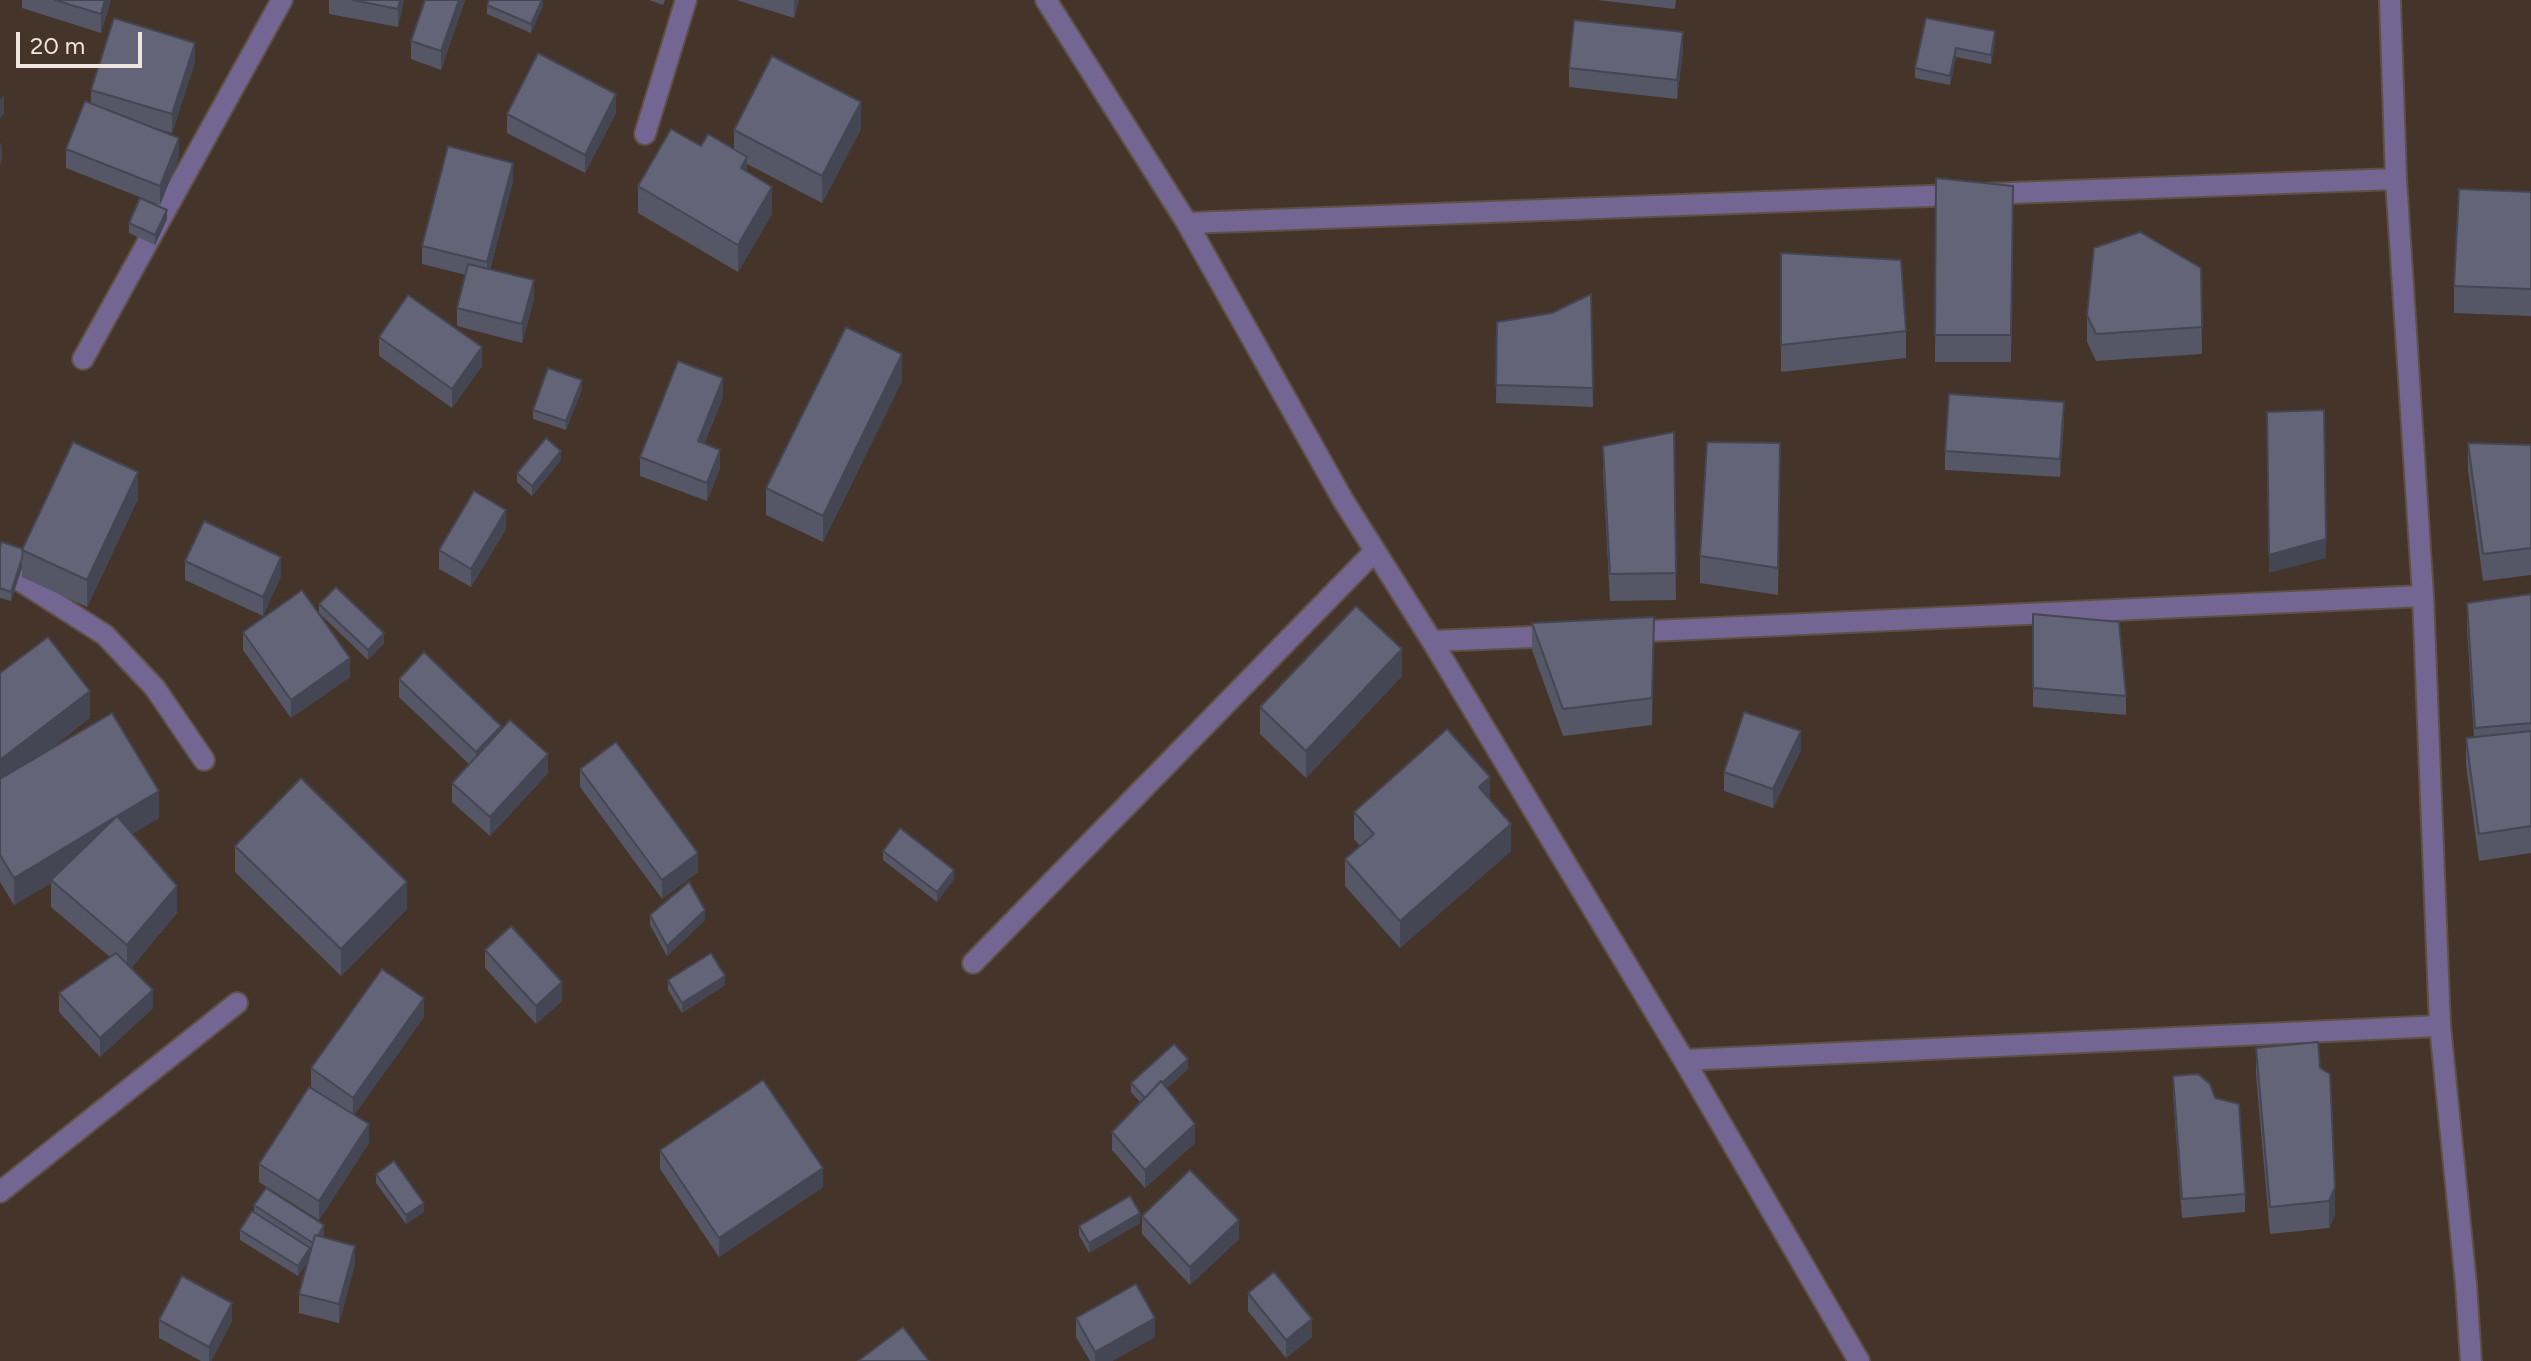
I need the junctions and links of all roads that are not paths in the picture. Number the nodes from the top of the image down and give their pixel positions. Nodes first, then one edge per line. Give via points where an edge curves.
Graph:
1 (282, 0) edge
2 (686, 0) edge
3 (1046, 0) edge
4 (2390, 0) edge
5 (645, 134) dead end
6 (2396, 179) junction
7 (1187, 223) junction
8 (83, 359) dead end
9 (1375, 551) junction
10 (0, 568) edge
11 (2423, 596) junction
12 (1605, 633) edge
13 (1573, 635) edge
14 (1432, 641) junction
15 (204, 760) dead end
16 (973, 963) dead end
17 (237, 1003) dead end
18 (2440, 1026) junction
19 (1684, 1060) junction
20 (0, 1192) edge
21 (1859, 1361) edge
22 (2471, 1361) edge

1 - 8 street
2 - 5 street
3 - 7 street
4 - 6 street
6 - 7 street
6 - 11 street
7 - 9 street
9 - 14 street
9 - 16 street
10 - 15 street via 105,635 155,688
11 - 12 street
11 - 18 street
13 - 14 street
14 - 19 street
17 - 20 street
18 - 19 street
18 - 22 street
19 - 21 street

